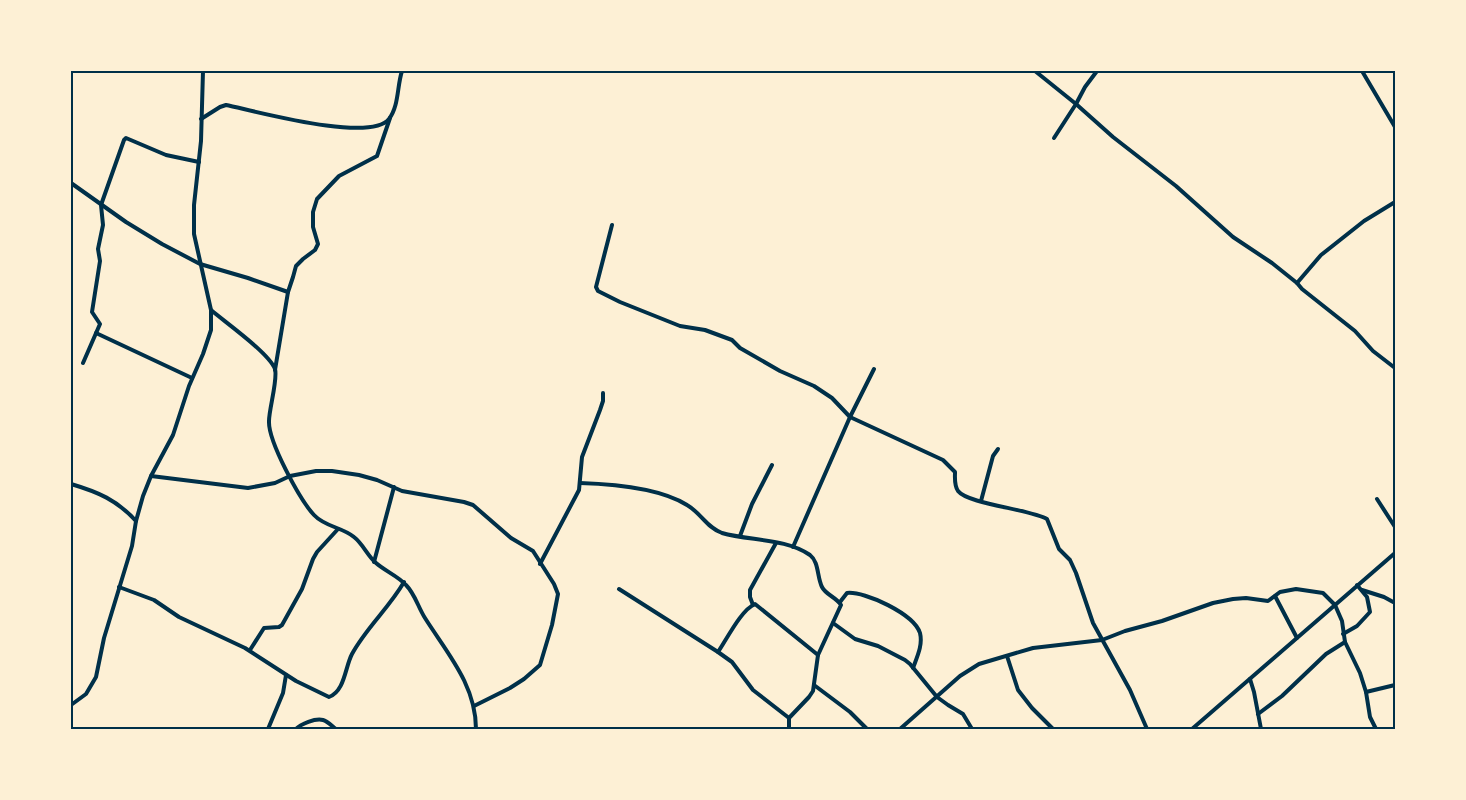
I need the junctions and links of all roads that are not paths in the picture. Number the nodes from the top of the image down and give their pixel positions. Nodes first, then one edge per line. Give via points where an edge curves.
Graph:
1 (203, 71) edge
2 (402, 71) edge
3 (1035, 71) edge
4 (1097, 71) edge
5 (1362, 71) edge
6 (1076, 104) junction
7 (390, 118) junction
8 (201, 119) junction
9 (1395, 127) edge
10 (1054, 138) dead end
11 (199, 162) junction
12 (71, 183) edge
13 (1395, 202) edge
14 (101, 205) junction
15 (612, 225) dead end
16 (200, 264) junction
17 (1297, 283) junction
18 (288, 292) junction
19 (211, 310) junction
20 (96, 333) junction
21 (83, 363) dead end
22 (1395, 368) edge
23 (874, 369) dead end
24 (275, 370) junction
25 (192, 378) junction
26 (603, 393) dead end
27 (850, 417) junction
28 (998, 449) dead end
29 (772, 465) dead end
30 (151, 476) junction
31 (290, 476) junction
32 (580, 483) junction
33 (71, 484) edge
34 (394, 487) junction
35 (1377, 500) dead end
36 (981, 501) junction
37 (136, 521) junction
38 (1395, 527) edge
39 (338, 529) junction
40 (740, 536) junction
41 (776, 543) junction
42 (793, 548) junction
43 (1395, 553) edge
44 (374, 562) junction
45 (540, 564) junction
46 (404, 582) junction
47 (1358, 585) junction
48 (119, 587) junction
49 (619, 589) dead end
50 (1362, 590) junction
51 (1275, 596) junction
52 (840, 602) junction
53 (1395, 603) edge
54 (753, 604) junction
55 (1335, 605) junction
56 (832, 623) junction
57 (1343, 634) junction
58 (1297, 638) junction
59 (1102, 640) junction
60 (1345, 642) junction
61 (250, 650) junction
62 (718, 652) junction
63 (818, 655) junction
64 (1007, 656) junction
65 (913, 668) junction
66 (286, 675) junction
67 (1250, 679) junction
68 (814, 685) junction
69 (1395, 685) edge
70 (1366, 692) junction
71 (937, 697) junction
72 (71, 705) edge
73 (474, 706) junction
74 (1258, 714) junction
75 (789, 718) junction
76 (268, 729) edge
77 (296, 729) edge
78 (336, 729) edge
79 (476, 729) edge
80 (789, 729) edge
81 (867, 729) edge
82 (900, 729) edge
83 (972, 729) edge
84 (1053, 729) edge
85 (1147, 729) edge
86 (1192, 729) edge
87 (1261, 729) edge
88 (1376, 729) edge

1 - 8 street
2 - 7 street
3 - 6 street
4 - 6 street
5 - 9 street
6 - 10 street
6 - 17 street via 1233,237
7 - 8 street via 378,126 339,127 299,122 226,105
7 - 18 street via 377,156 339,176 317,199 313,227 318,244 296,266
8 - 11 street
11 - 14 street via 166,155 125,138
11 - 16 street via 194,234
12 - 14 street
13 - 17 street via 1364,221 1321,255
14 - 16 street
14 - 20 street via 104,225 98,250 100,261 92,312 100,323
15 - 27 street via 596,287 598,291 680,326 705,330 732,340 780,371 814,386 832,398
16 - 18 street
16 - 19 street
17 - 22 street
18 - 24 street
19 - 24 street via 262,353
19 - 25 street via 208,342
20 - 21 street
20 - 25 street
23 - 27 street
24 - 31 street via 269,430 272,443
25 - 30 street via 173,435
26 - 32 street via 582,457
27 - 36 street via 943,460 955,472 957,490
27 - 42 street
28 - 36 street
29 - 40 street
30 - 31 street via 248,488 275,483
30 - 37 street
31 - 34 street via 316,471 332,472 359,475
31 - 39 street via 297,492 315,516
32 - 40 street via 612,484 680,501 690,506 708,526 725,534
32 - 45 street via 577,495
33 - 37 street via 112,500
34 - 44 street
34 - 45 street via 473,505 511,538 533,551
35 - 38 street
36 - 59 street via 1047,519 1056,545 1070,560 1076,573
37 - 48 street
39 - 44 street via 355,538
39 - 61 street via 317,552 282,626 264,628
40 - 41 street
41 - 42 street
41 - 54 street via 750,590
42 - 52 street via 812,556 822,587
43 - 47 street
44 - 46 street
45 - 73 street via 558,594 542,661 524,679
46 - 66 street via 351,656 343,680 333,695 322,695
46 - 73 street via 463,676
47 - 50 street
47 - 55 street
48 - 61 street via 154,600 179,617
48 - 72 street via 96,677 86,694
49 - 62 street
50 - 53 street
50 - 57 street via 1370,612 1357,626
51 - 55 street via 1296,589 1317,592
51 - 58 street
51 - 59 street via 1265,601 1246,598 1213,603
52 - 56 street
52 - 65 street via 847,594 853,593 889,605 915,624 921,641
54 - 62 street
54 - 63 street
55 - 57 street
55 - 58 street
56 - 63 street
56 - 65 street via 854,639 878,646 905,660
57 - 60 street
58 - 67 street
59 - 64 street via 1033,648
59 - 85 street
60 - 70 street
60 - 74 street via 1326,654
61 - 66 street
62 - 75 street via 732,662 753,690
63 - 68 street
64 - 71 street via 979,664
64 - 84 street via 1018,690
65 - 71 street
66 - 76 street via 283,693
67 - 74 street
67 - 86 street
68 - 75 street via 809,697
68 - 81 street
69 - 70 street
70 - 88 street via 1370,718
71 - 82 street
71 - 83 street via 963,714
73 - 79 street
74 - 87 street
75 - 80 street
77 - 78 street via 318,719

